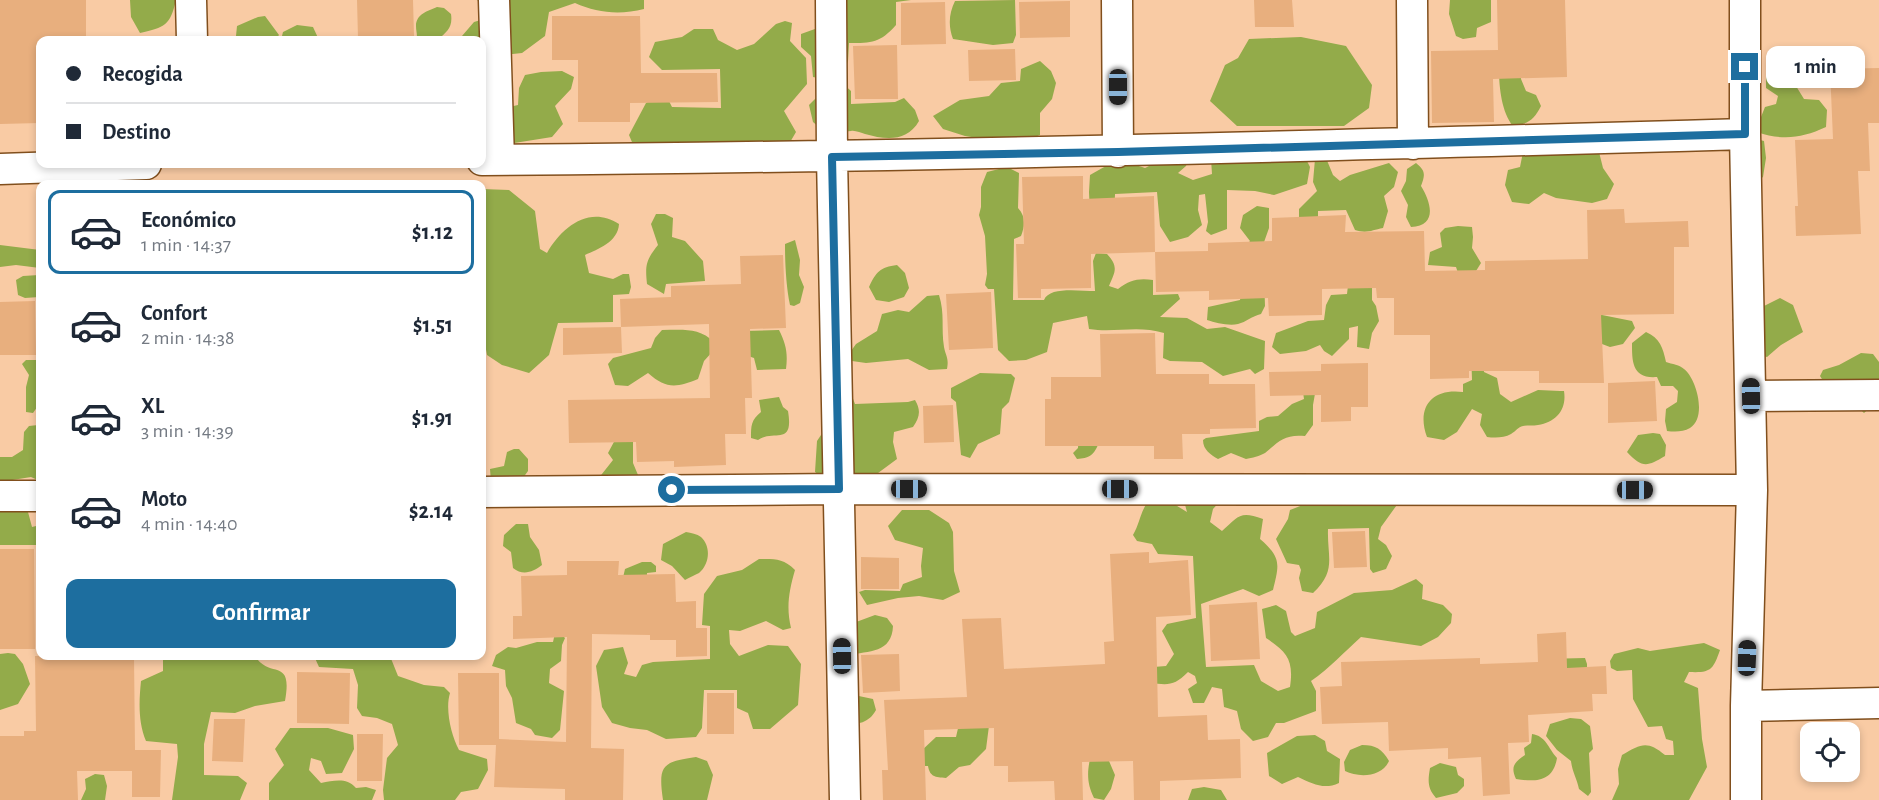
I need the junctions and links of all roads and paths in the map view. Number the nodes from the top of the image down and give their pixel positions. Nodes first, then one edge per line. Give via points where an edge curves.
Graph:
1 (191, 0) edge
2 (494, 0) edge
3 (831, 0) edge
4 (1117, 0) edge
5 (1412, 0) edge
6 (1745, 0) edge
7 (192, 36) edge
8 (1745, 134) junction
9 (1413, 144) junction
10 (1118, 152) junction
11 (832, 157) junction
12 (490, 160) edge
13 (36, 168) edge
14 (0, 169) edge
15 (1879, 395) edge
16 (1751, 396) junction
17 (839, 489) junction
18 (1752, 490) junction
19 (486, 492) edge
20 (0, 496) edge
21 (36, 496) edge
22 (1879, 703) edge
23 (1746, 706) junction
24 (845, 800) edge
25 (1746, 800) edge

1 - 7 street
2 - 12 street
3 - 11 street
4 - 10 street
5 - 9 street
6 - 8 street
8 - 9 street
8 - 16 street
9 - 10 street
10 - 11 street
11 - 12 street
11 - 17 street
13 - 14 street
15 - 16 street
16 - 18 street
17 - 18 street
17 - 19 street
17 - 24 street
18 - 23 street
20 - 21 street
22 - 23 street
23 - 25 street

